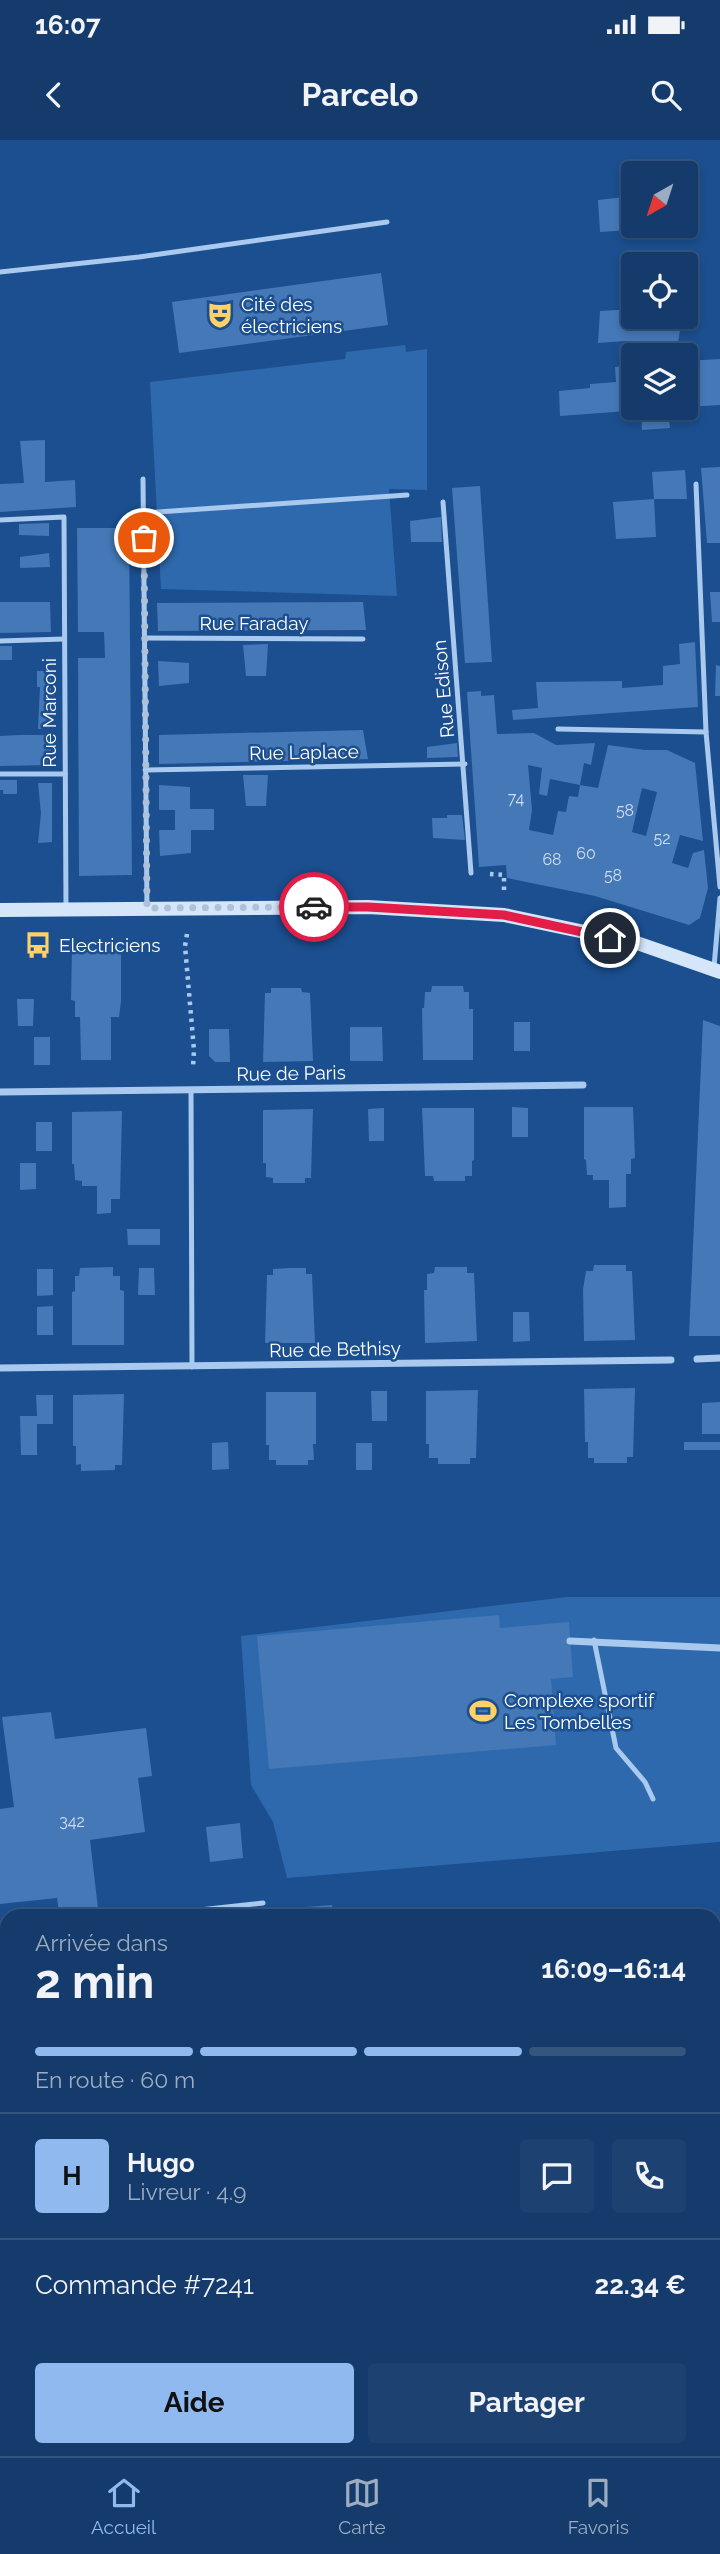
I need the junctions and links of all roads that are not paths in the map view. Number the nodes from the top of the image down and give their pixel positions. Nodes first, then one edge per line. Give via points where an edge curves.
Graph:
1 (387, 222) dead end
2 (0, 272) edge
3 (143, 479) dead end
4 (696, 484) dead end
5 (407, 495) dead end
6 (443, 502) dead end
7 (143, 510) junction
8 (0, 520) edge
9 (144, 638) junction
10 (64, 639) junction
11 (363, 639) dead end
12 (0, 641) edge
13 (558, 729) dead end
14 (706, 732) junction
15 (465, 764) junction
16 (145, 770) junction
17 (0, 774) edge
18 (65, 774) junction
19 (471, 873) road end
20 (720, 887) edge
21 (720, 898) edge
22 (147, 908) junction
23 (66, 909) junction
24 (0, 910) edge
25 (717, 971) edge
26 (583, 1085) dead end
27 (191, 1090) junction
28 (0, 1092) edge
29 (720, 1358) edge
30 (697, 1359) dead end
31 (671, 1360) dead end
32 (192, 1367) junction
33 (0, 1368) edge
34 (594, 1640) junction
35 (570, 1641) dead end
36 (720, 1648) edge
37 (653, 1799) dead end
38 (263, 1903) dead end
39 (209, 1909) edge

1 - 2 lane
3 - 7 lane
4 - 14 lane
5 - 7 lane
6 - 15 lane, Rue Edison
7 - 9 lane
8 - 10 lane, Rue Marconi via 64,517
9 - 11 lane, Rue Faraday
9 - 16 lane
10 - 12 lane
10 - 18 lane, Rue Marconi
13 - 14 lane
14 - 20 lane
15 - 16 lane, Rue Laplace
15 - 19 lane, Rue Edison
16 - 22 lane
17 - 18 lane
18 - 23 lane, Rue Marconi
21 - 25 lane
22 - 23 main road
22 - 25 main road via 368,907 504,915 637,943
23 - 24 main road
26 - 27 street, Rue de Paris
27 - 28 street, Rue de Paris
27 - 32 lane
29 - 30 street
31 - 32 street, Rue de Bethisy
32 - 33 street, Rue de Bethisy
34 - 35 street
34 - 36 street
34 - 37 lane via 616,1748 645,1782
38 - 39 lane

